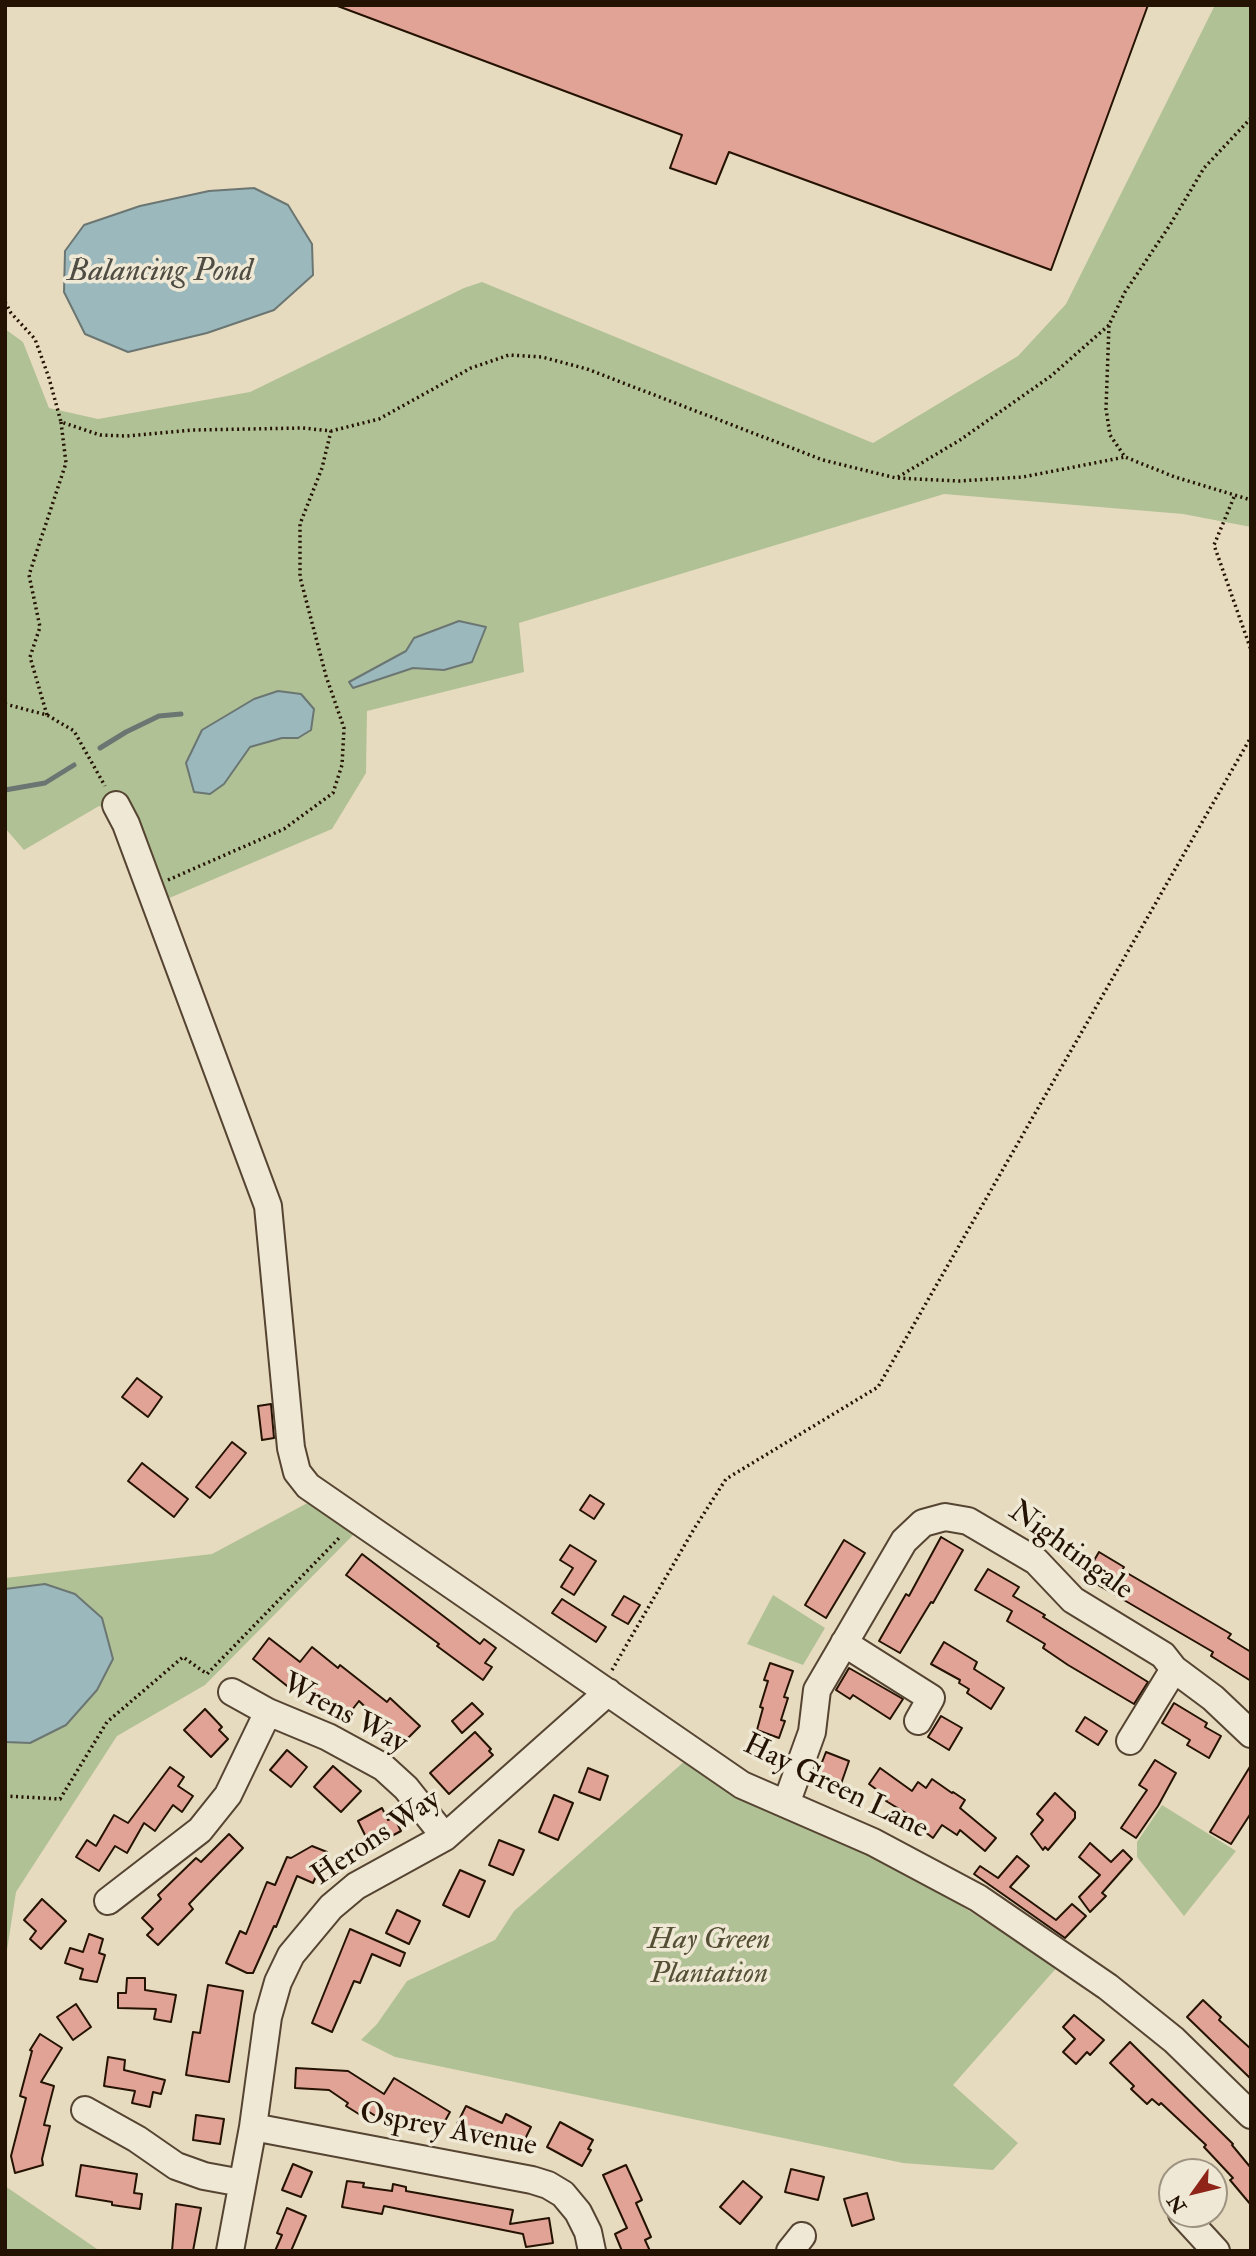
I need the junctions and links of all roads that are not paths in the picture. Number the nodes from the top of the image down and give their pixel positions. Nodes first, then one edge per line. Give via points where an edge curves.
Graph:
1 (116, 805) road end
2 (844, 1643) junction
3 (1174, 1669) junction
4 (603, 1689) junction
5 (232, 1692) dead end
6 (268, 1712) junction
7 (918, 1721) dead end
8 (1251, 1734) edge
9 (1130, 1741) dead end
10 (786, 1804) junction
11 (445, 1837) junction
12 (108, 1901) dead end
13 (85, 2110) dead end
14 (1251, 2115) edge
15 (254, 2126) junction
16 (242, 2183) junction
17 (1195, 2228) edge
18 (230, 2251) edge
19 (592, 2251) edge
20 (1216, 2251) edge

1 - 4 street, Hay Green Lane via 268,1206 296,1472 308,1486
2 - 3 street, Nightingale via 904,1541 923,1522 945,1517 968,1521 1036,1561 1073,1600 1163,1656
2 - 7 street via 930,1698
2 - 10 street, Nightingale via 817,1690 811,1732
3 - 8 street, Nightingale
3 - 9 street
4 - 10 street, Hay Green Lane via 742,1785
4 - 11 street, Herons Way
5 - 6 street, Wrens Way
6 - 11 street, Wrens Way via 383,1767
6 - 12 street via 228,1795 200,1830
10 - 14 street, Hay Green Lane via 873,1842 978,1898 1108,1987 1174,2040
11 - 15 street, Herons Way via 356,1886 331,1907 290,1955 268,2017
13 - 16 street via 176,2166
15 - 16 street, Herons Way
15 - 19 street, Osprey Avenue via 548,2185 578,2211
16 - 18 street, Herons Way
17 - 20 street

